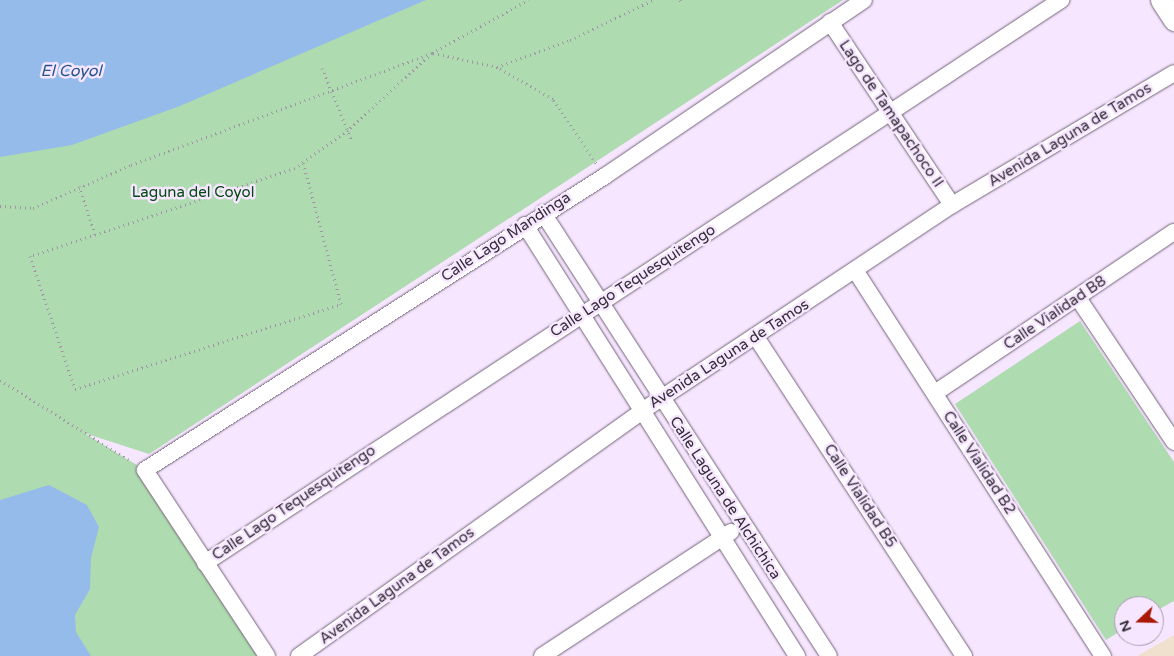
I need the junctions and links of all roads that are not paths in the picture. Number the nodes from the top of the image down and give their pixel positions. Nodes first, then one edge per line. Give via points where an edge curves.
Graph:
1 (864, 0) edge
2 (1061, 0) edge
3 (1161, 0) edge
4 (1174, 20) edge
5 (830, 22) junction
6 (1174, 73) edge
7 (893, 114) junction
8 (952, 205) junction
9 (543, 213) junction
10 (525, 225) junction
11 (1174, 232) edge
12 (855, 270) junction
13 (1078, 298) junction
14 (600, 301) junction
15 (582, 313) junction
16 (756, 337) junction
17 (935, 393) junction
18 (661, 399) junction
19 (642, 411) junction
20 (1174, 442) edge
21 (741, 524) junction
22 (722, 539) junction
23 (205, 563) junction
24 (267, 656) edge
25 (299, 656) edge
26 (542, 656) edge
27 (796, 656) edge
28 (829, 656) edge
29 (964, 656) edge
30 (1104, 656) edge

1 - 5 street, Calle Lago Mandinga
2 - 7 street, Calle Lago Tequesquitengo
3 - 4 street
5 - 7 street, Lago de Tamapachoco II
5 - 9 street, Calle Lago Mandinga via 604,176
6 - 8 street, Avenida Laguna de Tamos
7 - 8 street, Lago de Tamapachoco II
7 - 14 street, Calle Lago Tequesquitengo
8 - 12 street, Avenida Laguna de Tamos
9 - 10 street, Calle Lago Mandinga
9 - 14 street, Calle Laguna de Alchichica
10 - 15 street, Calle Laguna de Alchichica
10 - 23 street, Calle Lago Mandinga via 145,470
11 - 13 street, Calle Vialidad B8
12 - 16 street, Avenida Laguna de Tamos
12 - 17 street, Calle Vialidad B2
13 - 17 street, Calle Vialidad B8
13 - 20 street
14 - 15 street, Calle Lago Tequesquitengo
14 - 18 street, Calle Laguna de Alchichica
15 - 19 street, Calle Laguna de Alchichica
15 - 23 street, Calle Lago Tequesquitengo
16 - 18 street, Avenida Laguna de Tamos
16 - 29 street, Calle Vialidad B5
17 - 30 street, Calle Vialidad B2
18 - 19 street, Avenida Laguna de Tamos
18 - 21 street, Calle Laguna de Alchichica
19 - 22 street, Calle Laguna de Alchichica
19 - 25 street, Avenida Laguna de Tamos
21 - 22 street
21 - 28 street, Calle Laguna de Alchichica
22 - 26 street
22 - 27 street, Calle Laguna de Alchichica
23 - 24 street

